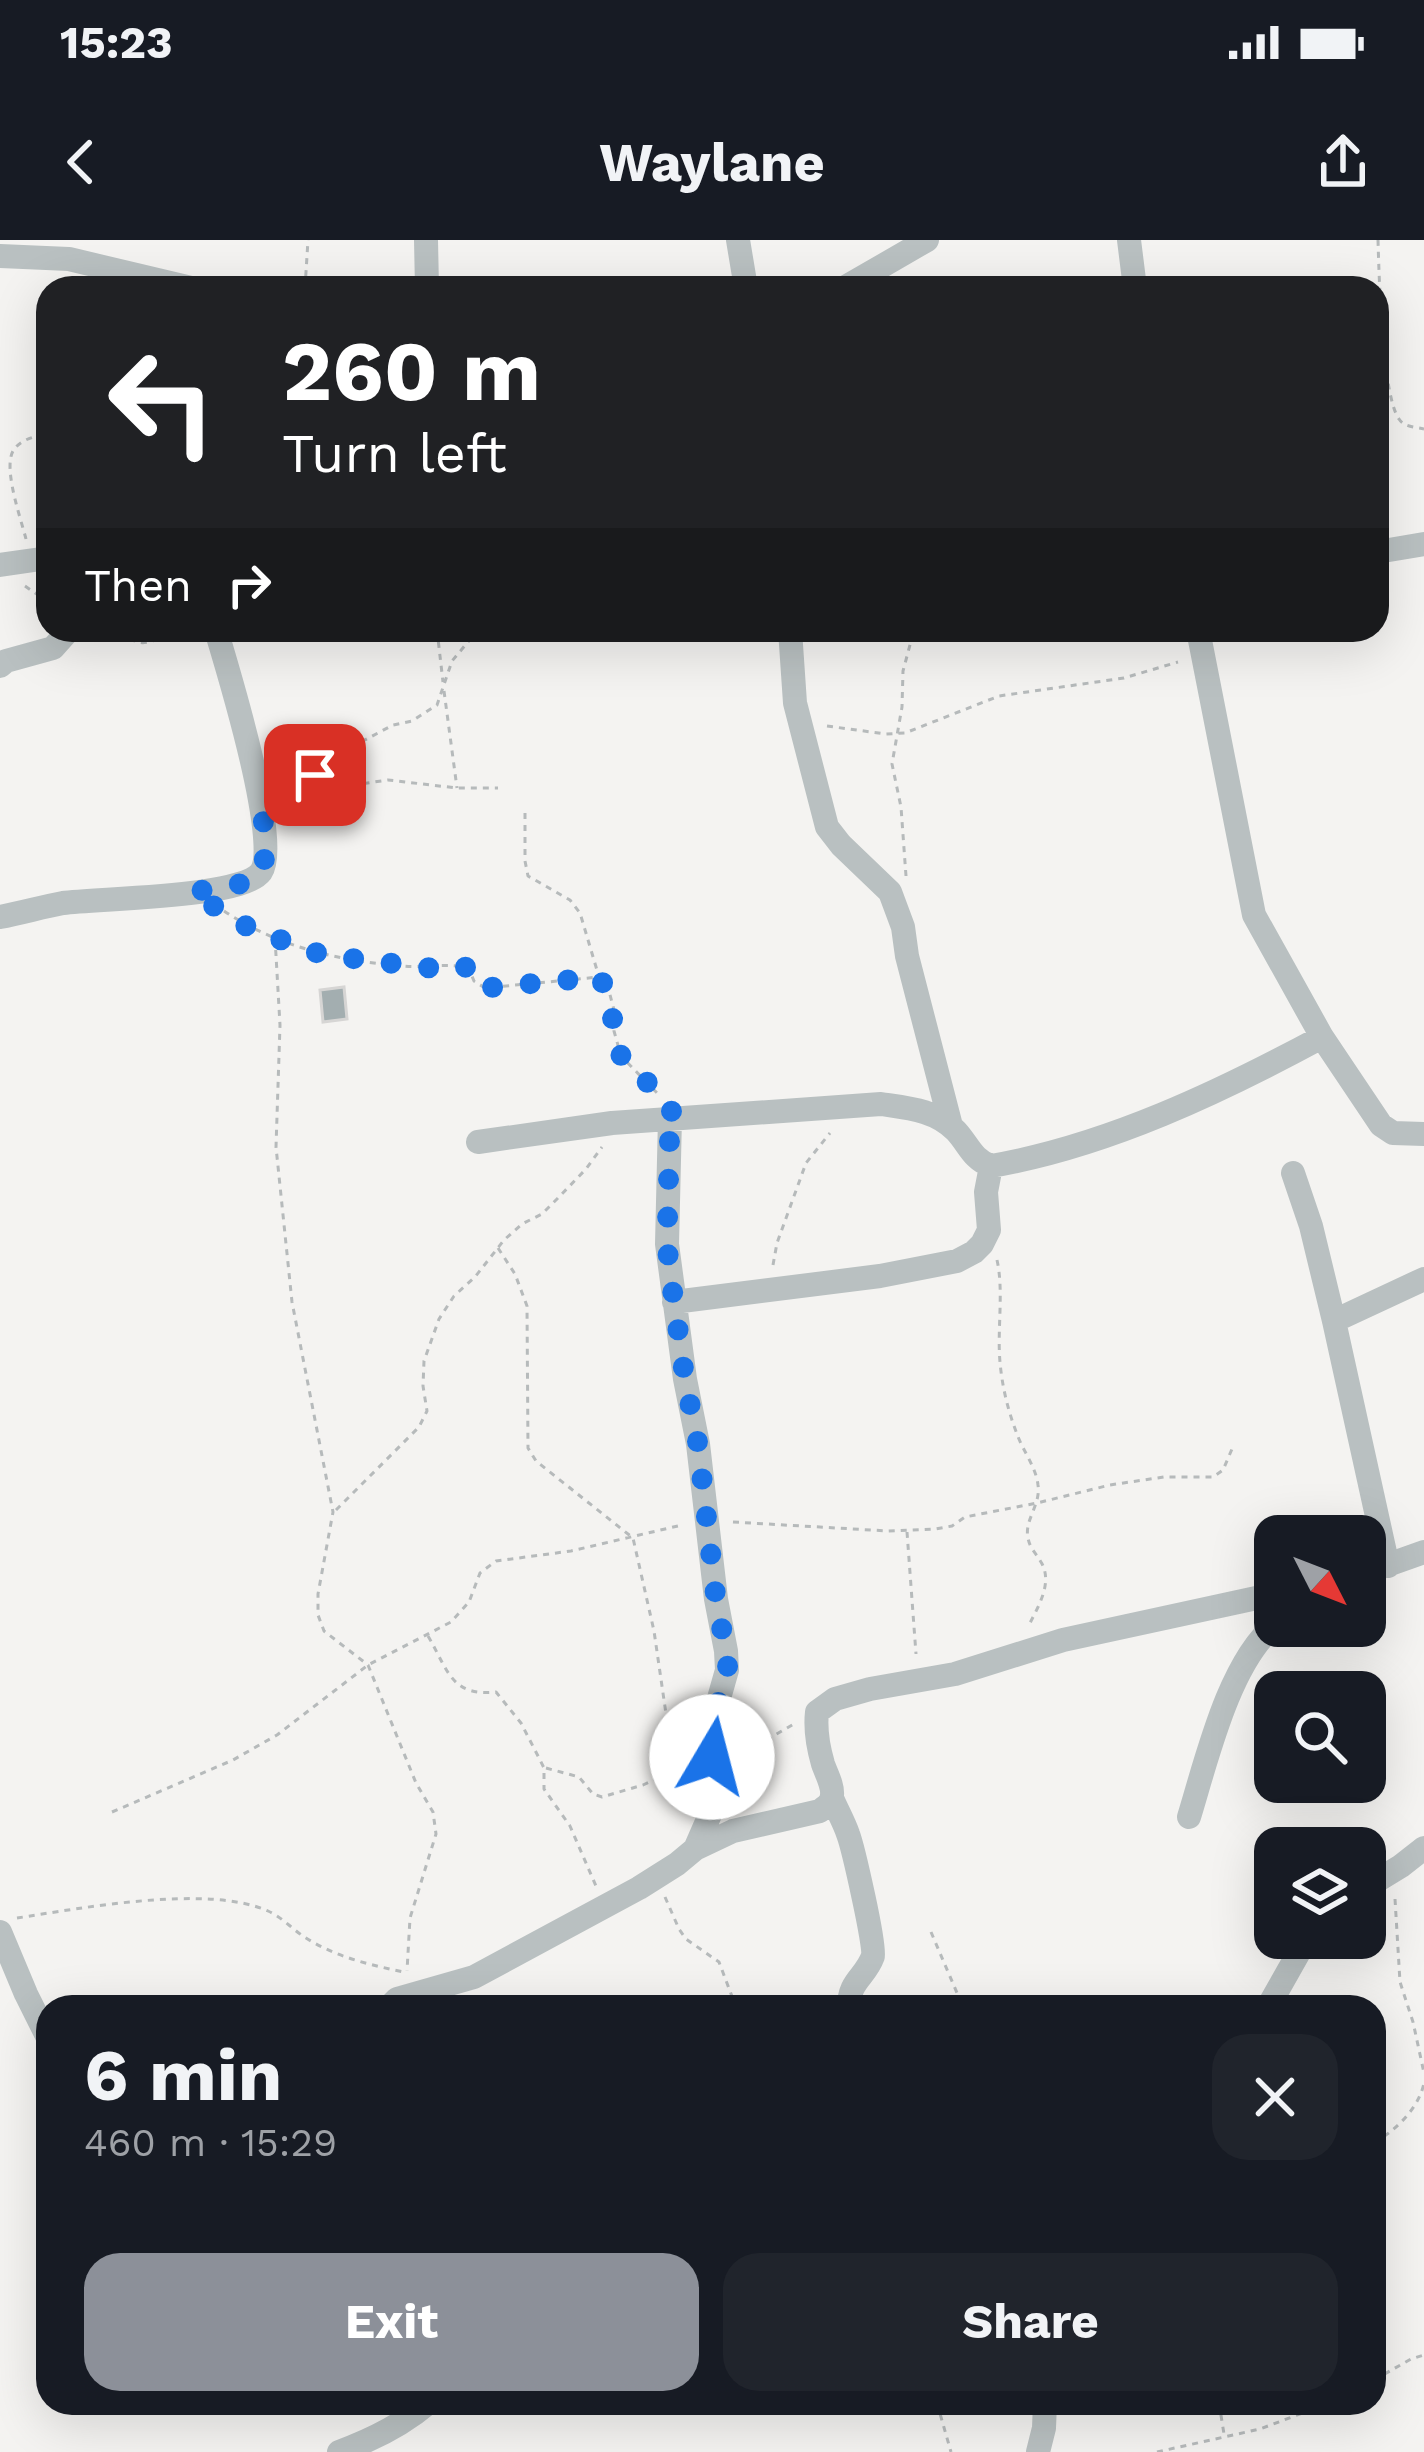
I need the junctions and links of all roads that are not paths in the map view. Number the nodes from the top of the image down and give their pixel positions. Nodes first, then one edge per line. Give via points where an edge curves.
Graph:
1 (426, 240) edge
2 (738, 240) edge
3 (927, 240) edge
4 (1129, 240) edge
5 (41, 249) edge
6 (0, 256) edge
7 (140, 276) edge
8 (425, 276) edge
9 (744, 276) edge
10 (865, 276) edge
11 (1134, 276) edge
12 (1424, 544) edge
13 (1389, 550) edge
14 (36, 560) edge
15 (0, 565) edge
16 (58, 642) edge
17 (220, 642) edge
18 (791, 642) edge
19 (1200, 643) edge
20 (0, 665) edge
21 (0, 917) edge
22 (1322, 1037) junction
23 (673, 1118) junction
24 (951, 1126) junction
25 (1424, 1134) edge
26 (478, 1142) dead end
27 (992, 1166) junction
28 (1293, 1173) dead end
29 (1424, 1279) edge
30 (674, 1302) junction
31 (1334, 1321) junction
32 (1367, 1515) edge
33 (1424, 1552) edge
34 (1386, 1565) edge
35 (1254, 1599) edge
36 (1255, 1647) edge
37 (832, 1798) junction
38 (1189, 1817) dead end
39 (1424, 1847) edge
40 (695, 1849) junction
41 (1386, 1875) edge
42 (0, 1932) edge
43 (1295, 1959) edge
44 (412, 1995) edge
45 (851, 1995) edge
46 (1275, 1995) edge
47 (36, 2014) edge
48 (411, 2415) edge
49 (1045, 2415) edge
50 (339, 2452) edge
51 (1038, 2452) edge

1 - 8 street
2 - 9 street
3 - 10 street
4 - 11 street
5 - 6 street
5 - 7 street
12 - 13 street
14 - 15 street
16 - 20 street
17 - 21 street via 262,810 267,859 255,878
18 - 24 street via 795,703 827,827 890,892
19 - 22 street via 1253,914
22 - 25 street via 1381,1125
22 - 27 street via 1148,1119
23 - 24 street via 881,1104
23 - 26 street
23 - 30 street via 667,1244
24 - 27 street
27 - 30 street via 989,1230 957,1261
28 - 31 street
29 - 31 street
30 - 40 street via 728,1670 710,1730 712,1810
31 - 32 street
33 - 34 street
35 - 37 street via 836,1699 817,1712 815,1727
36 - 38 street via 1224,1702
37 - 40 street via 820,1811 733,1831
37 - 45 street via 874,1945
39 - 41 street
40 - 44 street via 474,1977
42 - 47 street
43 - 46 street
48 - 50 street
49 - 51 street

